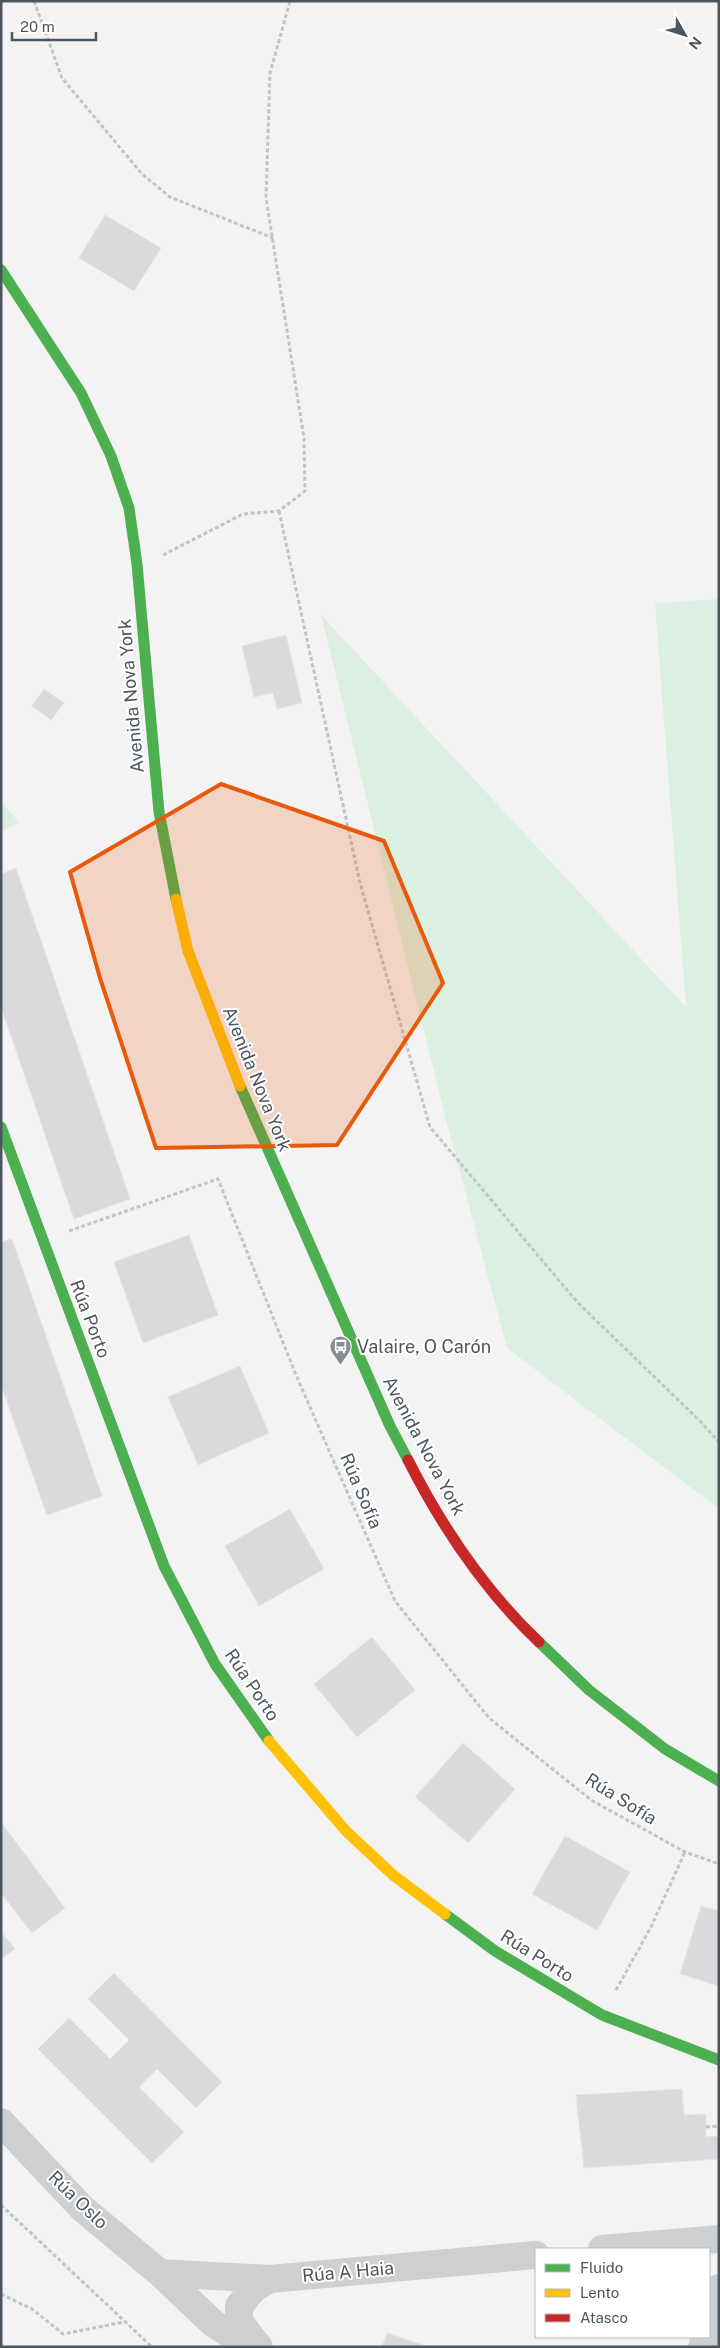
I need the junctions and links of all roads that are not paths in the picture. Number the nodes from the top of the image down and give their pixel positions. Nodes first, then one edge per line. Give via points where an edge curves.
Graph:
1 (1, 270) edge
2 (1, 1128) edge
3 (719, 1781) edge
4 (719, 2060) edge
5 (1, 2122) edge
6 (719, 2239) edge
7 (614, 2248) edge
8 (535, 2255) edge
9 (160, 2273) junction
10 (270, 2279) junction
11 (719, 2288) edge
12 (710, 2320) edge
13 (250, 2347) edge
14 (259, 2347) edge

1 - 3 street, Avenida Nova York via 81,393 111,456 129,508 159,812 188,951 250,1114 390,1426 427,1497 471,1566 526,1630 597,1696 665,1749
2 - 4 street, Rúa Porto via 164,1566 215,1664 257,1727 346,1830 393,1874 495,1951 602,2014
5 - 9 street, Rúa Oslo via 82,2208
6 - 7 street
8 - 10 street, Rúa A Haia
9 - 10 street, Rúa A Haia
9 - 13 street, Rúa Oslo via 214,2324
10 - 14 street via 253,2290 239,2306 239,2322
11 - 12 street

